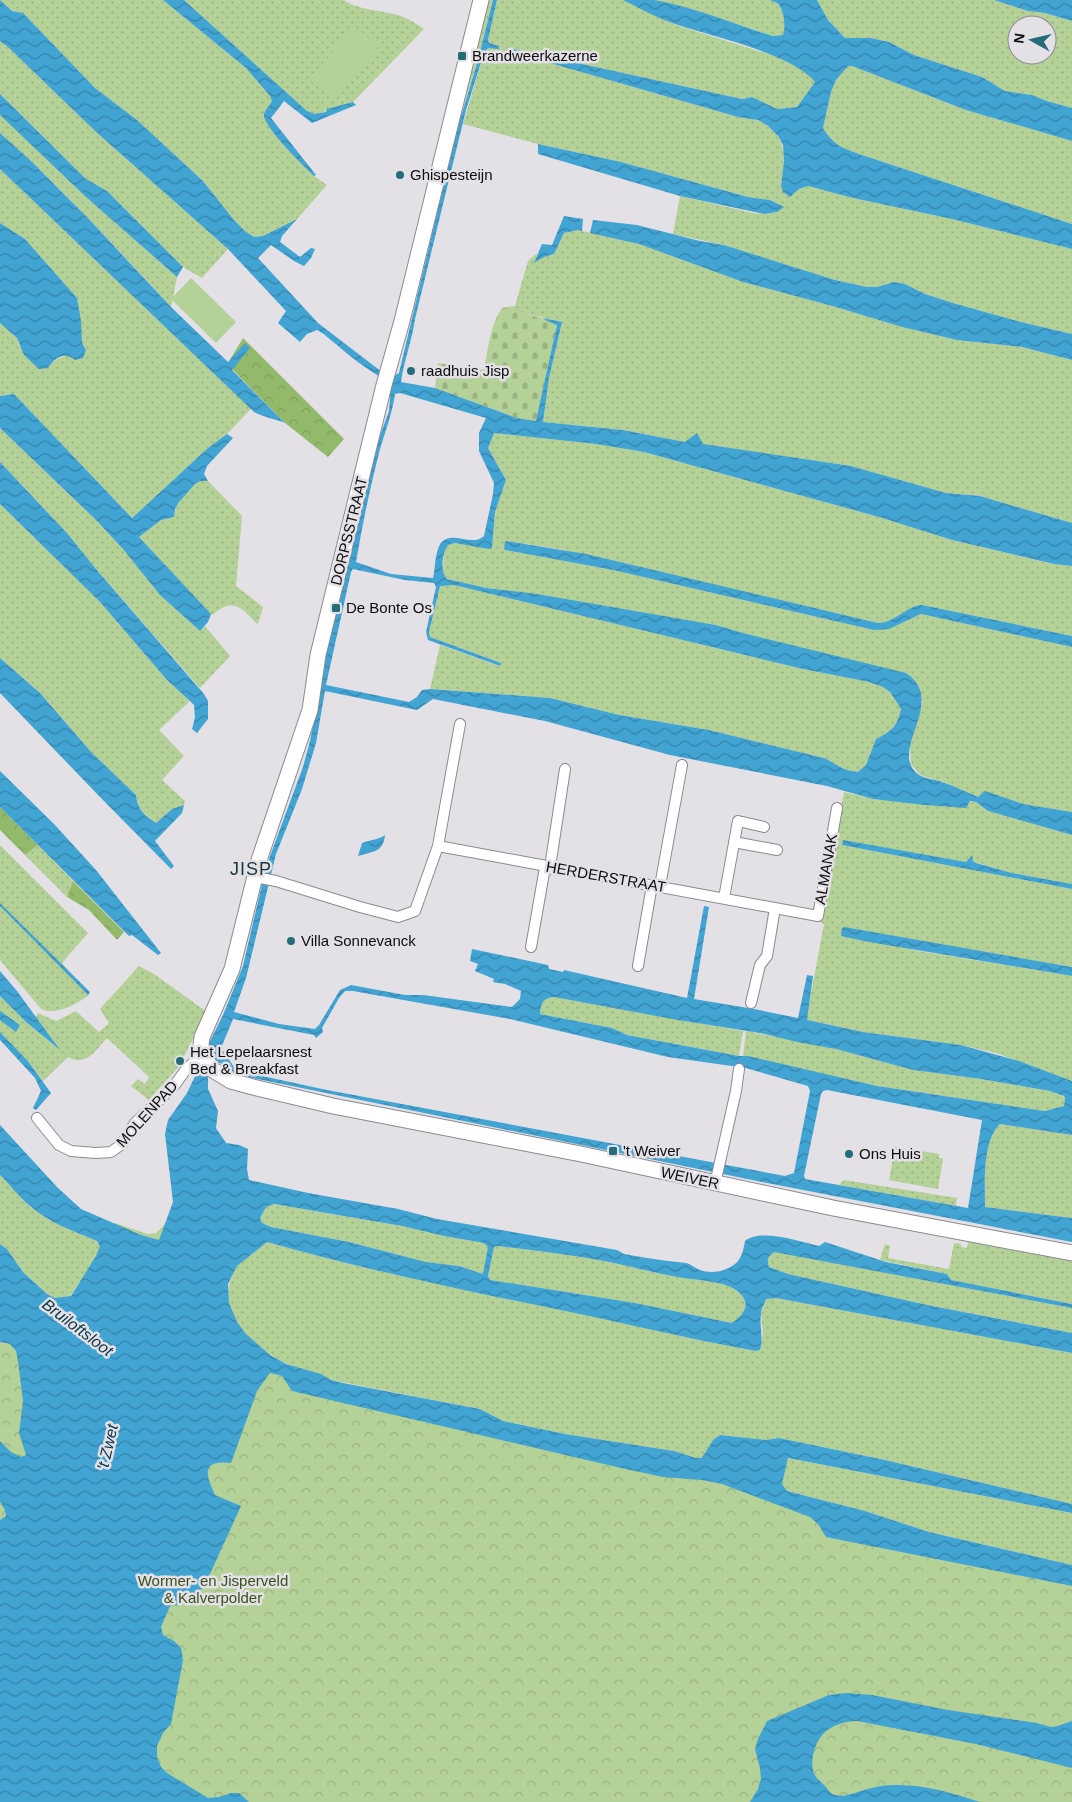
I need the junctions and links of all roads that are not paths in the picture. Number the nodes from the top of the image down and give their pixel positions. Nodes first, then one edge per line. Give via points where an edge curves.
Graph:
1 (481, 0) edge
2 (460, 724) dead end
3 (682, 765) dead end
4 (565, 769) dead end
5 (837, 808) dead end
6 (764, 827) dead end
7 (734, 842) junction
8 (438, 846) junction
9 (777, 850) dead end
10 (550, 866) junction
11 (258, 877) junction
12 (656, 886) junction
13 (724, 898) junction
14 (775, 908) junction
15 (530, 947) dead end
16 (638, 966) dead end
17 (751, 1002) dead end
18 (207, 1062) junction
19 (739, 1069) dead end
20 (37, 1118) dead end
21 (716, 1179) junction
22 (1072, 1253) edge

1 - 11 street, DORPSSTRAAT via 318,655 310,710 262,851
2 - 8 street
3 - 12 street
4 - 10 street
5 - 14 street, ALMANAK via 818,916
6 - 7 street via 738,821
7 - 9 street
7 - 13 street
8 - 10 street, HERDERSTRAAT
8 - 11 street via 415,911 398,917
10 - 12 street, HERDERSTRAAT
10 - 15 street via 544,873
11 - 18 street, DORPSSTRAAT via 232,969 202,1037 201,1045
12 - 13 street, HERDERSTRAAT
12 - 16 street
13 - 14 street, HERDERSTRAAT
14 - 17 street via 767,956 760,966
18 - 20 street, MOLENPAD via 187,1068 174,1086 135,1123 122,1144 111,1152 71,1151 59,1145
18 - 21 street, WEIVER via 231,1081 324,1104
19 - 21 street
21 - 22 street, WEIVER via 833,1208

